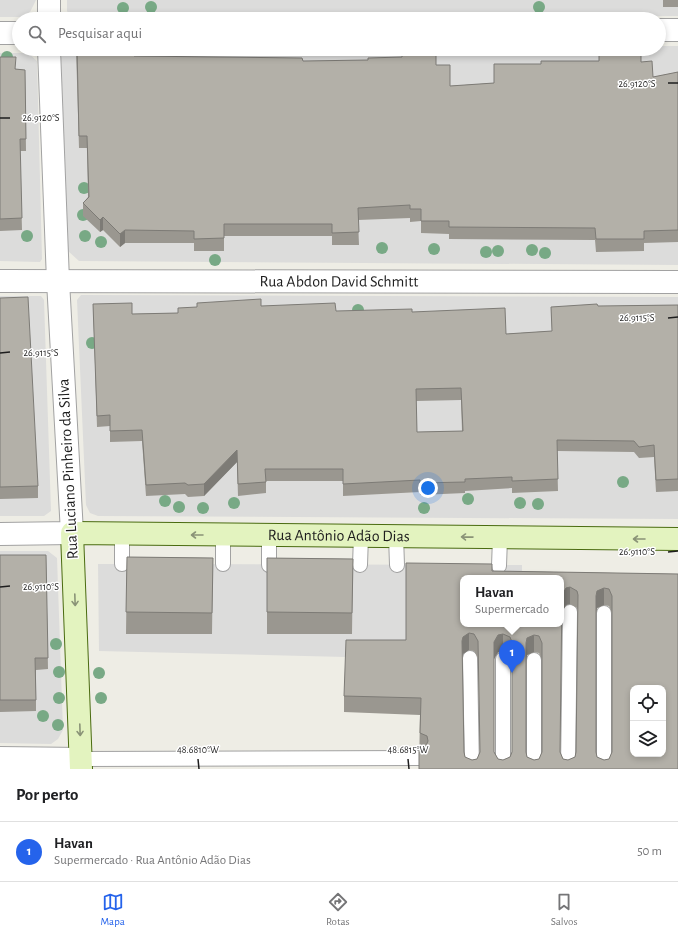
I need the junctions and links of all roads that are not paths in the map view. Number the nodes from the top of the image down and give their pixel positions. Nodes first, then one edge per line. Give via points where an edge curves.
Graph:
1 (49, 0) edge
2 (49, 12) edge
3 (666, 30) edge
4 (678, 30) edge
5 (0, 33) edge
6 (12, 33) edge
7 (49, 56) edge
8 (0, 281) edge
9 (58, 281) junction
10 (678, 282) edge
11 (72, 533) junction
12 (0, 534) edge
13 (122, 534) junction
14 (223, 535) junction
15 (269, 535) junction
16 (360, 536) junction
17 (396, 536) junction
18 (500, 538) junction
19 (678, 539) edge
20 (122, 564) dead end
21 (223, 564) dead end
22 (269, 565) edge
23 (360, 565) dead end
24 (397, 566) dead end
25 (499, 566) dead end
26 (570, 612) dead end
27 (604, 613) dead end
28 (470, 658) dead end
29 (503, 659) dead end
30 (534, 660) dead end
31 (0, 758) edge
32 (420, 758) edge
33 (81, 764) edge
34 (472, 769) edge
35 (503, 769) edge
36 (534, 769) edge
37 (568, 769) edge
38 (604, 769) edge

1 - 2 street
3 - 4 street
5 - 6 street
7 - 9 street, Rua Luciano Pinheiro da Silva
8 - 9 street, Rua Abdon David Schmitt
9 - 10 street, Rua Abdon David Schmitt
9 - 11 street, Rua Luciano Pinheiro da Silva
11 - 12 street, Rua Antônio Adão Dias
11 - 13 main road, Rua Antônio Adão Dias
11 -> 33 main road, Rua Luciano Pinheiro da Silva
14 -> 13 main road, Rua Antônio Adão Dias
13 - 20 lane
14 - 15 main road, Rua Antônio Adão Dias
14 - 21 lane
15 - 16 main road, Rua Antônio Adão Dias
15 - 22 lane
16 - 17 main road, Rua Antônio Adão Dias
16 - 23 lane
18 -> 17 main road, Rua Antônio Adão Dias
17 - 24 lane
19 -> 18 main road, Rua Antônio Adão Dias
18 - 25 lane
26 - 37 lane
27 - 38 lane
28 - 34 lane
29 - 35 lane
30 - 36 lane
31 - 33 street
32 - 33 lane

